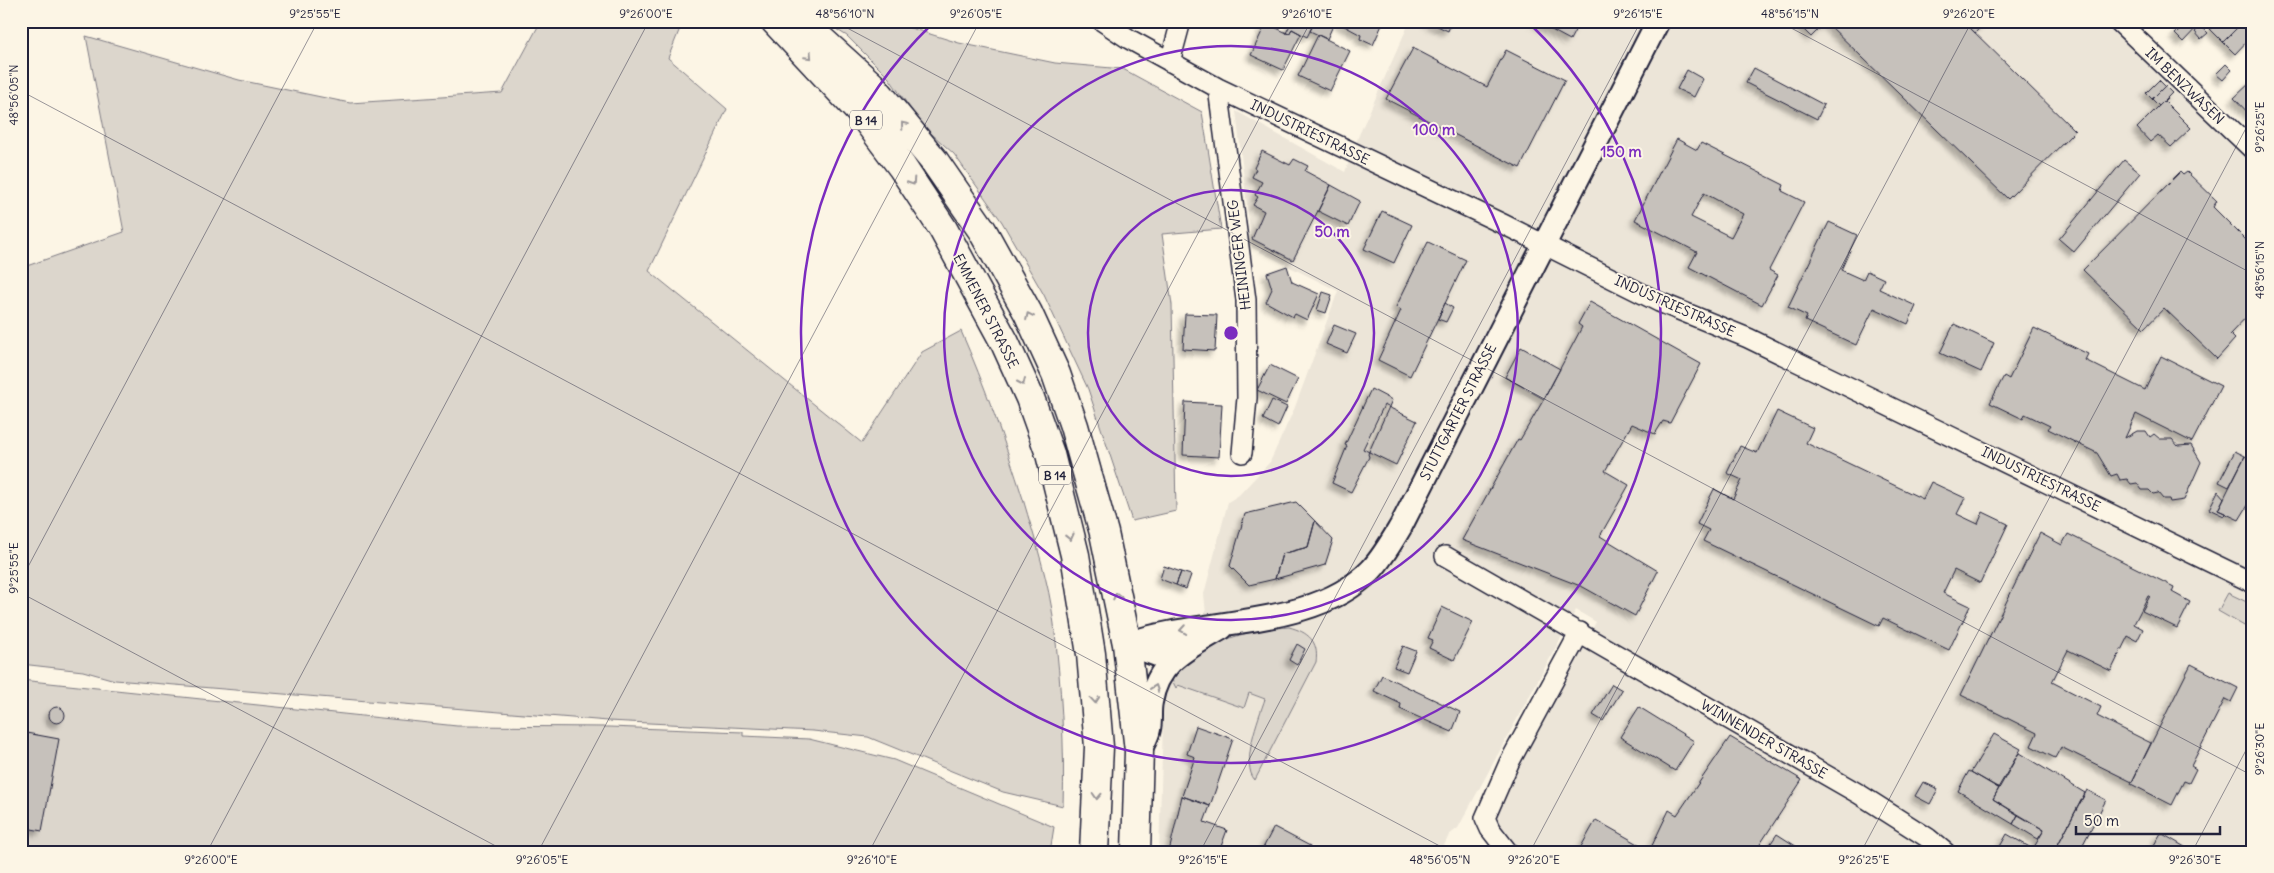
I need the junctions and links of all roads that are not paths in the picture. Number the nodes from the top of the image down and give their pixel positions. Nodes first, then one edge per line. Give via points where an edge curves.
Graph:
1 (775, 21) edge
2 (800, 21) edge
3 (1102, 21) edge
4 (1181, 21) edge
5 (1658, 21) edge
6 (2118, 21) edge
7 (1170, 62) junction
8 (1218, 88) junction
9 (2253, 150) edge
10 (1544, 244) junction
11 (1242, 453) dead end
12 (1445, 556) dead end
13 (2253, 583) edge
14 (1231, 623) junction
15 (1580, 632) junction
16 (1127, 644) junction
17 (1180, 652) junction
18 (1091, 654) junction
19 (1139, 751) junction
20 (1094, 852) edge
21 (1136, 852) edge
22 (1508, 852) edge
23 (1945, 852) edge

1 -> 18 main road, EMMENER STRASSE / B 14 via 863,115 902,166 943,229 1004,343 1030,398 1050,454 1075,555
16 -> 2 main road, B 14 via 1104,533 1074,426 1056,374 1028,313 982,230 935,162 873,87
3 - 7 street, INDUSTRIESTRASSE
4 - 7 street
5 - 10 street, STUTTGARTER STRASSE
6 - 9 street, IM BENZWASEN
7 - 8 street, INDUSTRIESTRASSE
8 - 10 street, INDUSTRIESTRASSE
8 - 11 street, HEININGER WEG via 1246,300 1247,398
10 - 13 street, INDUSTRIESTRASSE via 1659,302 1748,338
10 - 14 street, STUTTGARTER STRASSE via 1401,526 1371,570 1354,585 1323,603
12 - 15 street, WINNENDER STRASSE
14 -> 16 street, STUTTGARTER STRASSE via 1165,633
14 - 17 street
15 - 22 street via 1486,813 1490,829
15 - 23 street, WINNENDER STRASSE via 1859,794
16 - 17 street via 1157,655
16 - 18 main road
16 - 19 main road, B 14
19 -> 17 street via 1149,730 1154,688 1163,669
18 -> 20 main road, B 14 via 1099,747
19 - 21 main road, B 14

